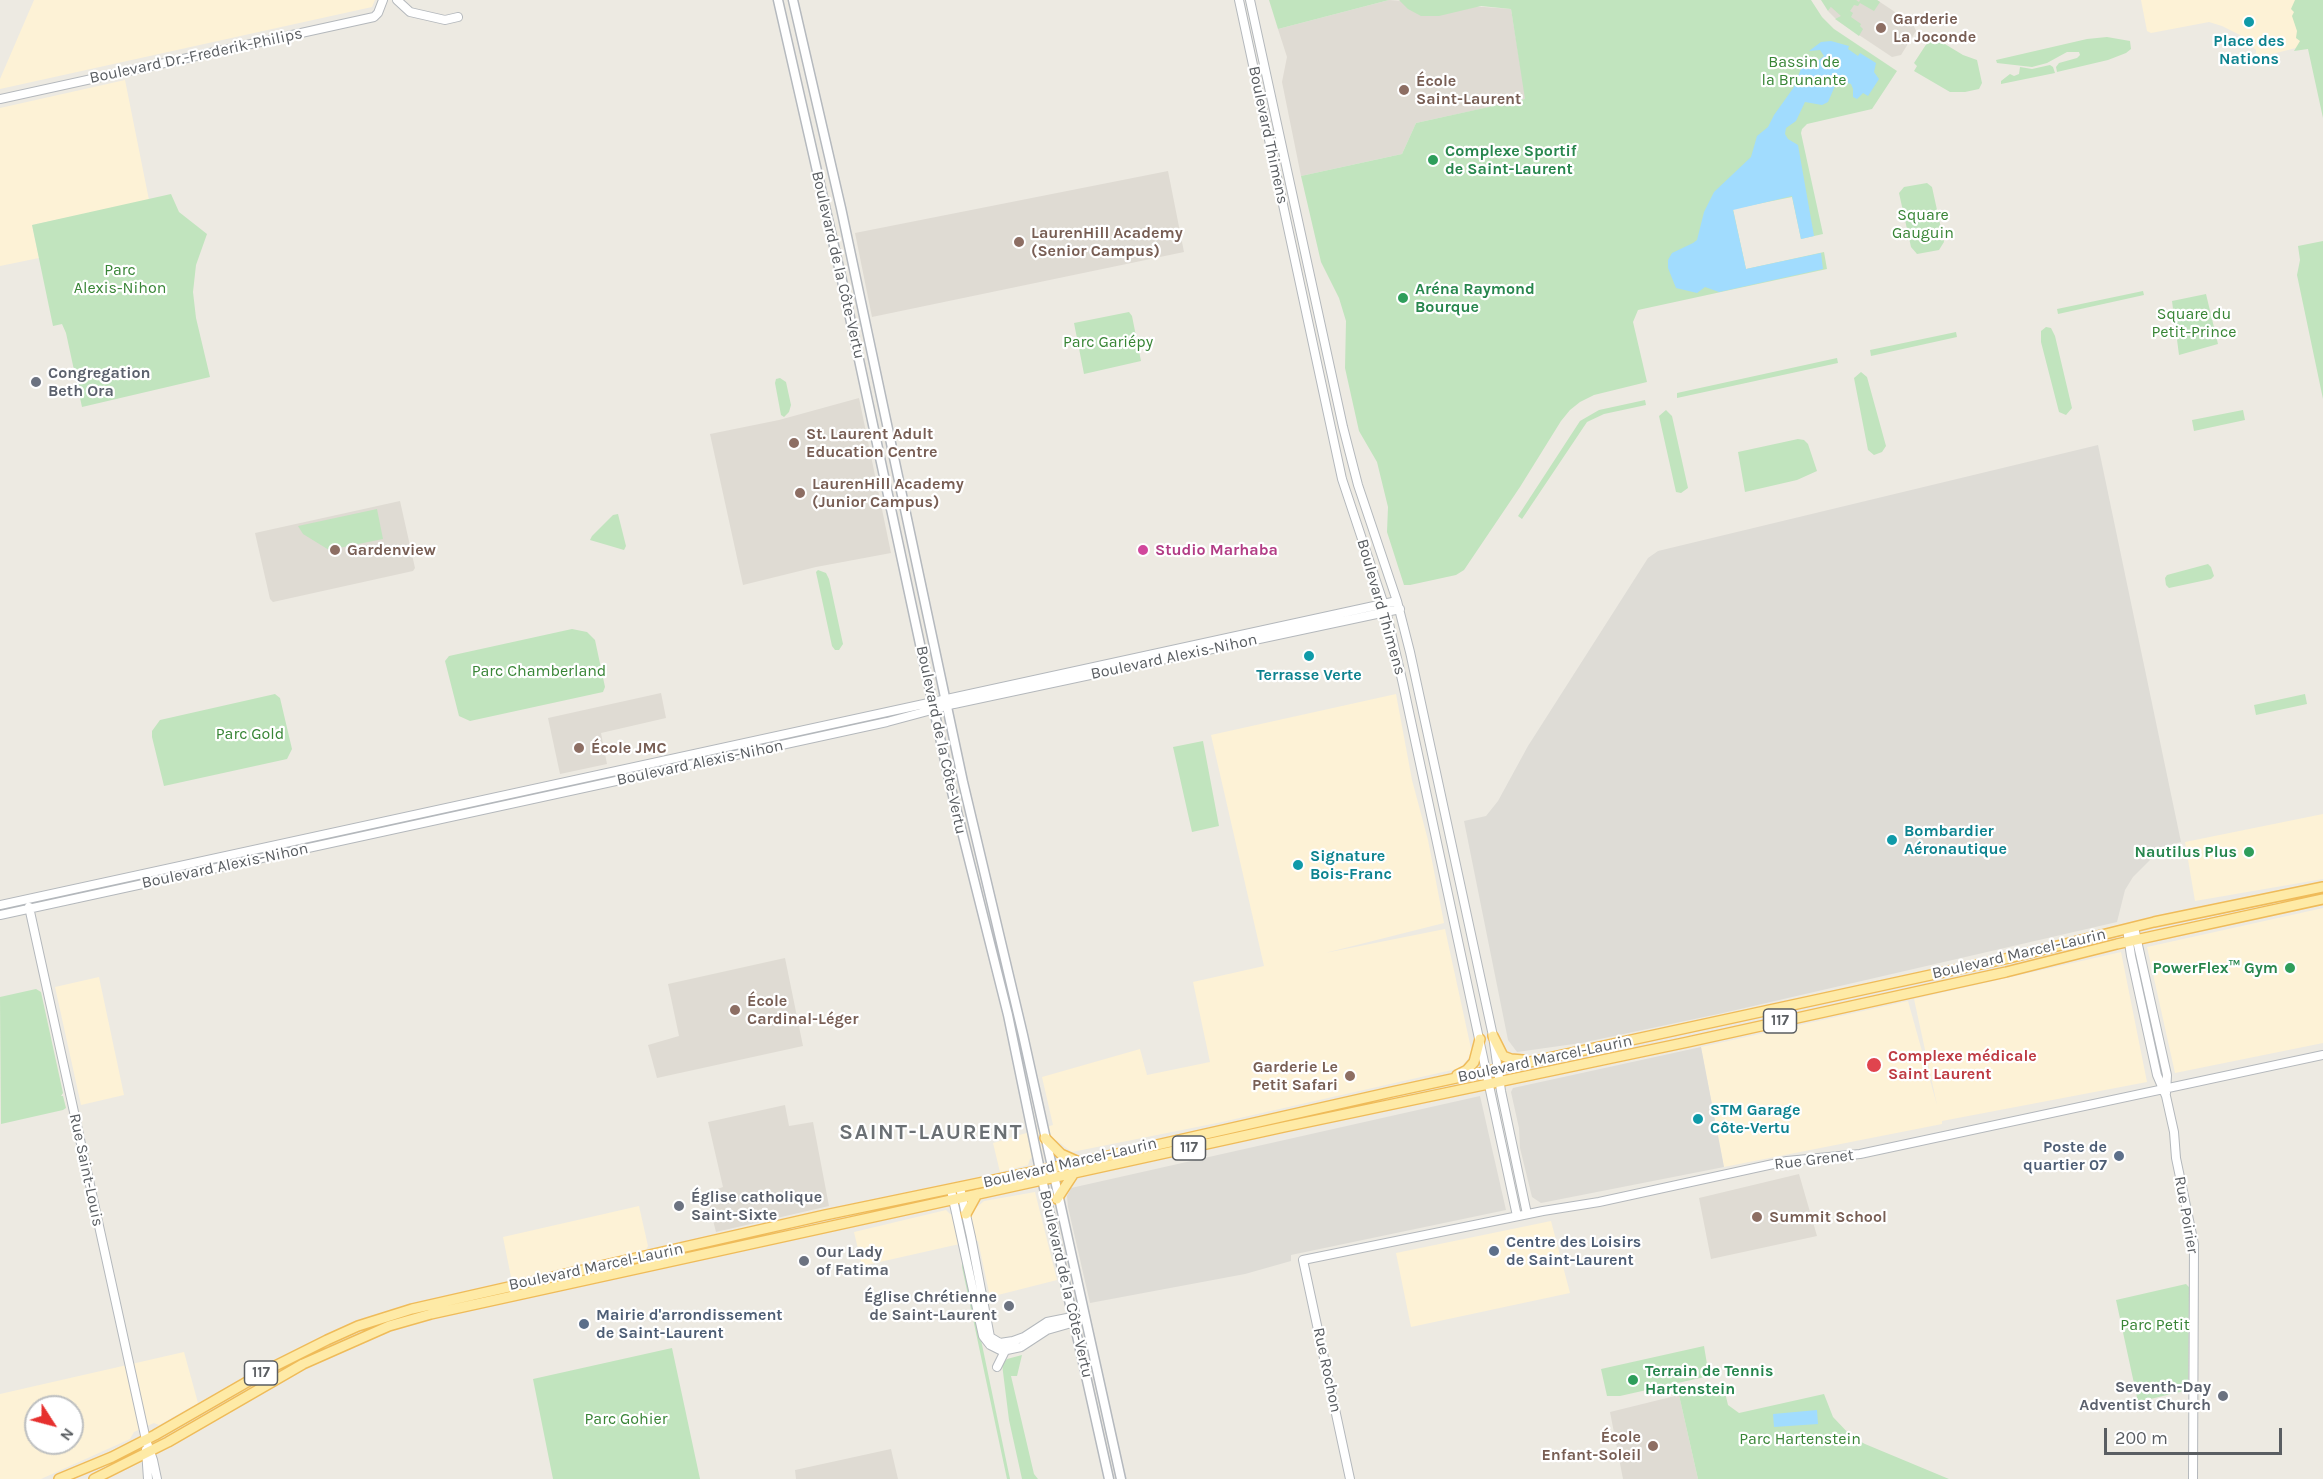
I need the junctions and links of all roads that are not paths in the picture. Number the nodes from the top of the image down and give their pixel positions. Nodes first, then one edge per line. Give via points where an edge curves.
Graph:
1 (383, 0) edge
2 (397, 0) edge
3 (778, 0) edge
4 (793, 0) edge
5 (1239, 0) edge
6 (1250, 0) edge
7 (458, 16) dead end
8 (0, 99) edge
9 (1398, 605) junction
10 (1384, 607) junction
11 (948, 702) junction
12 (934, 706) junction
13 (2323, 887) edge
14 (28, 899) junction
15 (2323, 899) edge
16 (0, 905) edge
17 (30, 909) junction
18 (0, 915) edge
19 (2131, 928) junction
20 (2133, 940) junction
21 (1700, 1025) junction
22 (1493, 1036) junction
23 (1703, 1038) junction
24 (1480, 1039) junction
25 (2323, 1055) edge
26 (1543, 1060) junction
27 (1498, 1070) junction
28 (1487, 1072) junction
29 (1441, 1082) junction
30 (1494, 1084) junction
31 (2165, 1091) junction
32 (1045, 1138) junction
33 (1079, 1162) junction
34 (1074, 1173) junction
35 (1046, 1174) junction
36 (957, 1194) junction
37 (977, 1194) junction
38 (1057, 1199) junction
39 (966, 1214) junction
40 (1527, 1214) junction
41 (1516, 1216) junction
42 (971, 1237) junction
43 (962, 1238) junction
44 (1304, 1260) joint
45 (1084, 1315) junction
46 (1073, 1318) junction
47 (986, 1337) junction
48 (1005, 1351) junction
49 (997, 1367) dead end
50 (146, 1440) junction
51 (148, 1453) junction
52 (59, 1479) edge
53 (94, 1479) edge
54 (148, 1479) edge
55 (157, 1479) edge
56 (1109, 1479) edge
57 (1121, 1479) edge
58 (1350, 1479) edge
59 (2193, 1479) edge

1 - 8 street, Boulevard Dr.-Frederik-Philips via 374,16
2 - 7 street via 410,12 445,20
3 - 12 main road, Boulevard de la Côte-Vertu
4 - 11 main road, Boulevard de la Côte-Vertu
5 - 10 street, Boulevard Thimens via 1341,471
6 - 9 street, Boulevard Thimens via 1346,439
9 - 10 street, Boulevard Alexis-Nihon
9 - 22 street, Boulevard Thimens
10 - 11 street, Boulevard Alexis-Nihon
10 - 24 street, Boulevard Thimens
11 - 12 street, Boulevard Alexis-Nihon
11 - 32 main road, Boulevard de la Côte-Vertu
12 - 14 street, Boulevard Alexis-Nihon
12 - 17 street, Boulevard Alexis-Nihon
12 - 35 main road, Boulevard de la Côte-Vertu via 964,845
13 - 19 main road, Boulevard Marcel-Laurin / 117
14 - 16 street, Boulevard Alexis-Nihon
14 - 17 street, Rue Saint-Louis
15 - 20 main road, Boulevard Marcel-Laurin / 117
17 - 18 street, Boulevard Alexis-Nihon
17 - 50 street, Rue Saint-Louis
19 - 20 street, Rue Poirier
19 - 21 main road, Boulevard Marcel-Laurin / 117
20 - 23 main road, Boulevard Marcel-Laurin / 117
20 - 31 street, Rue Poirier via 2167,1075
21 - 23 main road
21 - 26 main road, Boulevard Marcel-Laurin / 117
22 - 26 main road via 1505,1057
22 - 27 street, Boulevard Thimens
23 - 30 main road, Boulevard Marcel-Laurin / 117
24 - 28 street, Boulevard Thimens
24 - 29 main road via 1469,1068
25 - 31 street, Rue Grenet
26 - 27 main road, Boulevard Marcel-Laurin / 117
27 - 28 main road, Boulevard Marcel-Laurin / 117
27 - 30 street, Boulevard Thimens
28 - 29 main road, Boulevard Marcel-Laurin / 117
28 - 30 street, Boulevard Thimens
29 - 33 main road, Boulevard Marcel-Laurin / 117
30 - 34 main road, Boulevard Marcel-Laurin / 117
30 - 40 street, Boulevard Thimens
30 - 41 street, Boulevard Thimens
31 - 40 street, Rue Grenet via 1844,1157 1787,1161
31 - 59 street, Rue Poirier via 2194,1244
32 - 33 main road via 1061,1154
32 - 35 main road, Boulevard de la Côte-Vertu
33 - 35 main road, Boulevard Marcel-Laurin / 117
34 - 35 main road, Boulevard Marcel-Laurin / 117
34 - 38 main road
35 - 36 main road, Boulevard Marcel-Laurin / 117
35 - 37 main road, Boulevard Marcel-Laurin / 117
35 - 38 main road, Boulevard de la Côte-Vertu
35 - 46 main road, Boulevard de la Côte-Vertu
36 - 37 main road, Boulevard Marcel-Laurin / 117
36 - 39 street
36 - 43 street
36 - 50 main road, Boulevard Marcel-Laurin / 117 via 825,1215 391,1315 283,1361
36 - 51 main road, Boulevard Marcel-Laurin / 117 via 400,1323 293,1369
37 - 39 main road
38 - 45 main road, Boulevard de la Côte-Vertu
39 - 42 street
40 - 41 street, Rue Grenet
41 - 44 street, Rue Grenet
42 - 43 street
42 - 47 street
43 - 47 street
44 - 58 street, Rue Rochon
45 - 46 street
45 - 57 main road, Boulevard de la Côte-Vertu
46 - 47 street via 1043,1323 1013,1341 1000,1343
46 - 48 street via 1024,1346
46 - 56 main road, Boulevard de la Côte-Vertu
47 - 48 street via 992,1347
48 - 49 street
50 - 51 street, Rue Saint-Louis
50 - 52 main road, Boulevard Marcel-Laurin / 117
51 - 53 main road, Boulevard Marcel-Laurin / 117
51 - 54 street, Rue Saint-Louis
51 - 55 street, Rue Saint-Louis

